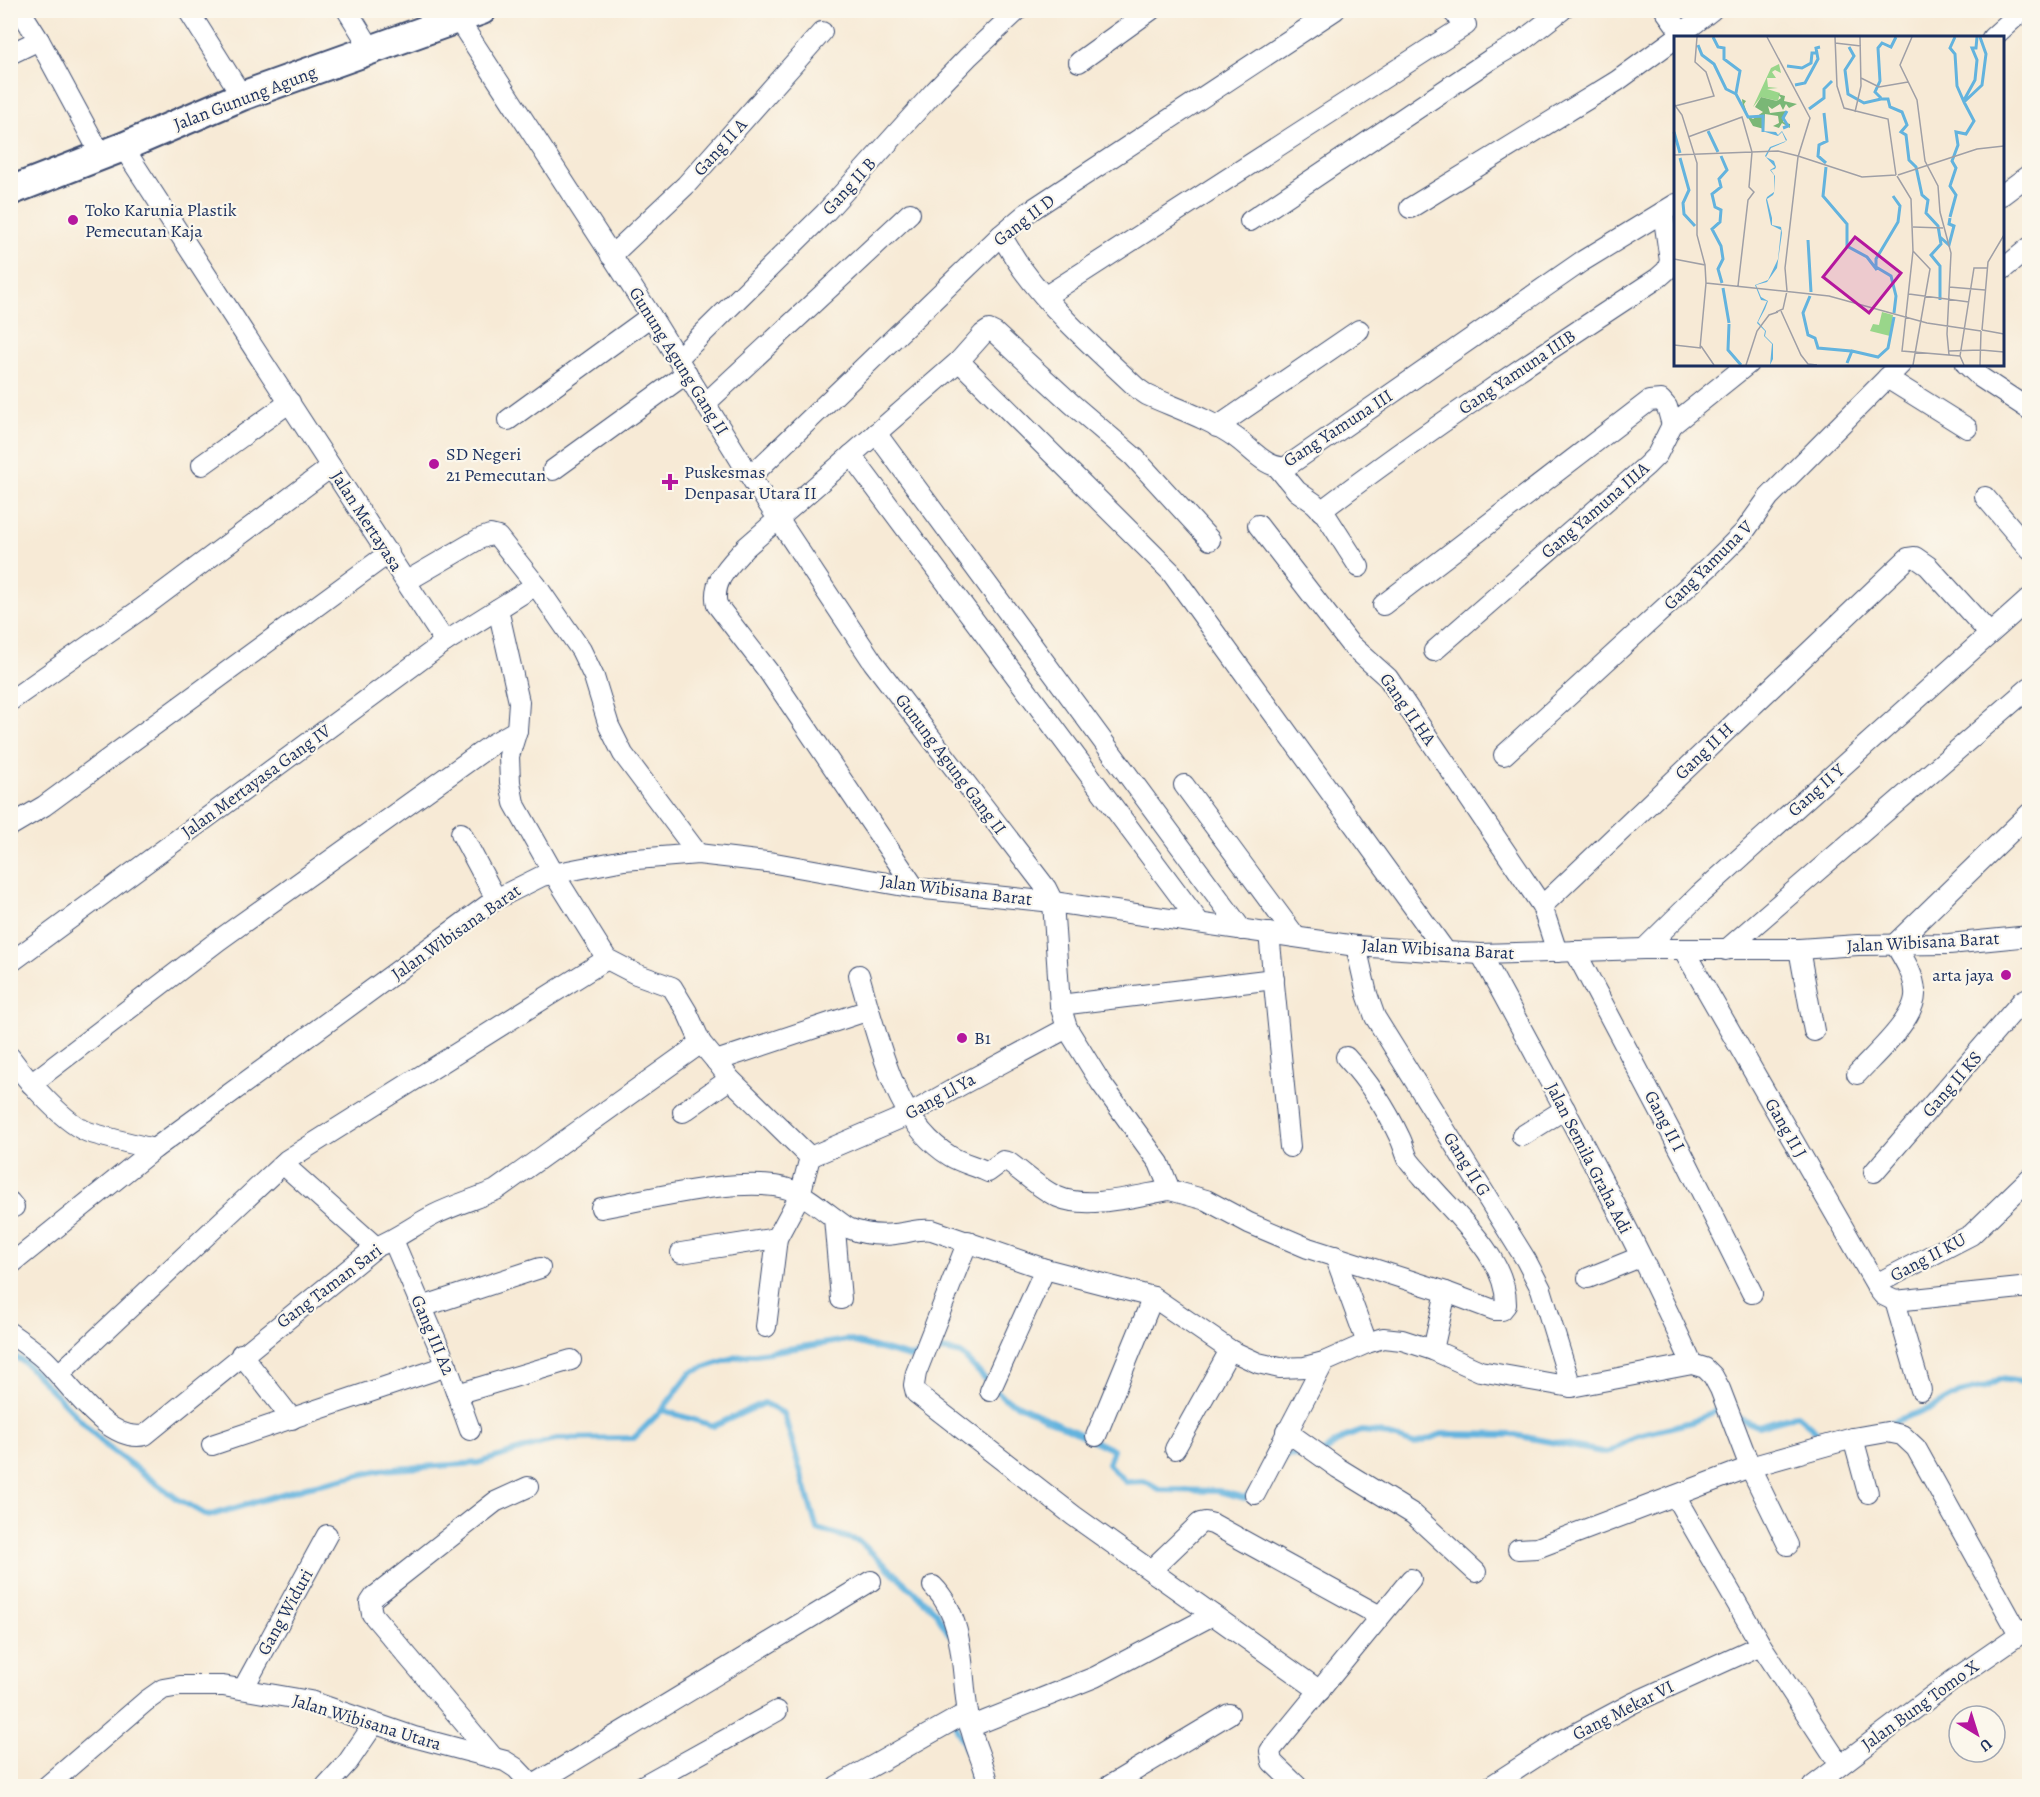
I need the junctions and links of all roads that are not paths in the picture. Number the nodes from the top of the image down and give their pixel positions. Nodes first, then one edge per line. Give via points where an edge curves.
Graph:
1 (20, 10) edge
2 (188, 10) edge
3 (347, 10) edge
4 (1018, 10) edge
5 (1151, 10) edge
6 (1335, 10) edge
7 (1452, 10) edge
8 (1562, 10) edge
9 (1665, 10) edge
10 (1712, 10) edge
11 (2020, 11) edge
12 (464, 14) edge
13 (822, 32) dead end
14 (1680, 36) edge
15 (1994, 36) edge
16 (39, 40) junction
17 (1674, 40) edge
18 (371, 50) junction
19 (10, 54) edge
20 (1079, 62) dead end
21 (242, 96) junction
22 (112, 151) junction
23 (2030, 174) edge
24 (10, 191) edge
25 (2004, 194) edge
26 (1410, 208) dead end
27 (1669, 208) edge
28 (910, 213) dead end
29 (1250, 221) dead end
30 (1001, 235) junction
31 (2030, 248) edge
32 (611, 256) junction
33 (2004, 268) edge
34 (1046, 296) junction
35 (651, 316) junction
36 (1359, 330) dead end
37 (959, 361) junction
38 (682, 365) junction
39 (1746, 366) edge
40 (1899, 366) edge
41 (1968, 366) edge
42 (1887, 378) junction
43 (290, 402) junction
44 (706, 404) junction
45 (2030, 410) edge
46 (508, 420) dead end
47 (1672, 425) junction
48 (1217, 427) junction
49 (1967, 428) dead end
50 (876, 433) junction
51 (851, 455) junction
52 (202, 465) dead end
53 (331, 467) junction
54 (1278, 468) junction
55 (553, 470) dead end
56 (751, 476) junction
57 (1985, 497) dead end
58 (1321, 511) junction
59 (779, 519) junction
60 (1258, 525) dead end
61 (1210, 540) dead end
62 (2030, 550) edge
63 (388, 553) junction
64 (1359, 567) dead end
65 (407, 581) junction
66 (536, 585) junction
67 (2030, 598) edge
68 (1383, 605) dead end
69 (498, 609) junction
70 (1989, 633) junction
71 (445, 642) junction
72 (1434, 651) dead end
73 (2030, 687) edge
74 (10, 701) edge
75 (517, 730) junction
76 (1504, 755) dead end
77 (1184, 785) dead end
78 (2030, 813) edge
79 (10, 826) edge
80 (461, 833) dead end
81 (698, 854) junction
82 (554, 874) junction
83 (915, 888) junction
84 (496, 899) junction
85 (1053, 902) junction
86 (1542, 906) junction
87 (1199, 922) junction
88 (1242, 930) junction
89 (1269, 933) junction
90 (2030, 936) edge
91 (1296, 937) junction
92 (1895, 944) junction
93 (1356, 946) junction
94 (1644, 949) junction
95 (1683, 949) junction
96 (1799, 949) junction
97 (1726, 950) junction
98 (1446, 952) junction
99 (1566, 952) junction
100 (1481, 954) junction
101 (607, 958) junction
102 (10, 963) edge
103 (859, 975) dead end
104 (1274, 979) junction
105 (2030, 997) edge
106 (1060, 1005) junction
107 (869, 1010) junction
108 (1067, 1028) junction
109 (1814, 1031) dead end
110 (701, 1043) junction
111 (10, 1058) edge
112 (1346, 1058) dead end
113 (716, 1061) junction
114 (1857, 1074) dead end
115 (730, 1078) junction
116 (31, 1084) junction
117 (1565, 1110) junction
118 (683, 1112) dead end
119 (908, 1115) junction
120 (1522, 1136) dead end
121 (1290, 1147) dead end
122 (154, 1149) junction
123 (810, 1157) junction
124 (283, 1164) junction
125 (1874, 1172) dead end
126 (2030, 1178) edge
127 (1170, 1190) junction
128 (800, 1195) junction
129 (601, 1208) dead end
130 (834, 1218) junction
131 (777, 1238) junction
132 (968, 1242) junction
133 (384, 1244) junction
134 (681, 1253) dead end
135 (1335, 1256) junction
136 (1640, 1257) junction
137 (10, 1265) edge
138 (540, 1268) dead end
139 (1045, 1269) junction
140 (1588, 1278) dead end
141 (1876, 1284) junction
142 (2030, 1287) edge
143 (1446, 1292) junction
144 (1752, 1293) dead end
145 (1153, 1297) junction
146 (841, 1299) dead end
147 (1895, 1301) junction
148 (422, 1307) junction
149 (766, 1327) dead end
150 (10, 1333) edge
151 (1367, 1343) junction
152 (1230, 1350) junction
153 (1433, 1350) junction
154 (241, 1354) junction
155 (572, 1360) dead end
156 (1324, 1362) junction
157 (1692, 1364) junction
158 (447, 1366) junction
159 (59, 1374) junction
160 (1571, 1387) junction
161 (1921, 1390) dead end
162 (990, 1391) dead end
163 (457, 1394) junction
164 (292, 1419) junction
165 (470, 1430) dead end
166 (1286, 1431) junction
167 (1096, 1436) dead end
168 (1853, 1438) junction
169 (212, 1445) dead end
170 (1175, 1449) dead end
171 (1750, 1467) junction
172 (528, 1487) dead end
173 (1868, 1493) dead end
174 (1255, 1494) dead end
175 (1674, 1496) junction
176 (327, 1534) dead end
177 (1788, 1545) dead end
178 (1518, 1549) dead end
179 (1151, 1570) junction
180 (1476, 1572) dead end
181 (1411, 1579) dead end
182 (871, 1581) dead end
183 (933, 1586) dead end
184 (1213, 1615) junction
185 (1380, 1616) junction
186 (2024, 1630) edge
187 (1761, 1645) junction
188 (243, 1689) junction
189 (1320, 1691) junction
190 (777, 1711) dead end
191 (1229, 1714) dead end
192 (960, 1721) junction
193 (374, 1724) junction
194 (493, 1757) junction
195 (1840, 1765) junction
196 (47, 1786) edge
197 (326, 1786) edge
198 (532, 1786) edge
199 (642, 1786) edge
200 (837, 1786) edge
201 (989, 1786) edge
202 (1109, 1786) edge
203 (1297, 1786) edge
204 (1491, 1786) edge
205 (1813, 1786) edge

1 - 16 street, Jalan Mertayasa
2 - 21 street
3 - 18 street
4 - 38 street, Gang II B via 933,93
5 - 20 street
6 - 30 street, Gang II D via 1027,213
7 - 34 street via 1466,25
8 - 29 street via 1522,41
9 - 14 street
10 - 14 street
11 - 15 street
12 - 18 main road, Jalan Gunung Agung
12 - 32 street, Gunung Agung Gang II
13 - 32 street, Gang II A via 687,185
16 - 19 street
16 - 22 street, Jalan Mertayasa
17 - 26 street via 1617,81
18 - 21 main road, Jalan Gunung Agung
21 - 22 main road, Jalan Gunung Agung
22 - 24 main road, Jalan Gunung Agung
22 - 43 street, Jalan Mertayasa
23 - 25 street
27 - 54 street, Gang Yamuna III via 1581,262 1286,467
27 - 58 street, Gang Yamuna IIIB via 1670,261 1658,278 1492,388
28 - 44 street
30 - 34 street, Gang Yamuna III
30 - 56 street, Gang II D
31 - 33 street
32 - 35 street, Gunung Agung Gang II
34 - 48 street, Gang Yamuna III via 1137,388
35 - 38 street, Gunung Agung Gang II
35 - 46 street
36 - 48 street
37 - 50 street
37 - 61 street via 983,334 989,330 995,333 1134,457
37 - 98 street via 1171,572
38 - 44 street, Gunung Agung Gang II
38 - 55 street, Gang II B
39 - 47 street, Gang Yamuna IIIA
40 - 42 street, Gang Yamuna V
41 - 45 street
42 - 49 street
42 - 76 street, Gang Yamuna V via 1769,497 1743,532 1708,567
43 - 52 street
43 - 53 street, Jalan Mertayasa
44 - 56 street, Gunung Agung Gang II
47 - 68 street via 1661,400 1649,400
47 - 72 street, Gang Yamuna IIIA via 1646,466
48 - 54 street, Gang Yamuna III
50 - 51 street
50 - 88 street
51 - 59 street
51 - 87 street
53 - 63 street, Jalan Mertayasa
53 - 74 street
54 - 58 street
56 - 59 street, Gunung Agung Gang II
57 - 62 street
58 - 64 street
59 - 83 street via 723,573 714,595 717,605 768,671
59 - 85 street, Gunung Agung Gang II via 873,662
60 - 86 street, Gang II HA via 1350,644 1388,678
63 - 65 street, Jalan Mertayasa
63 - 79 street via 44,806
65 - 66 street, Jalan Mertayasa via 490,535 504,543
65 - 71 street
66 - 69 street, Jalan Mertayasa Gang IV
66 - 81 street, Jalan Mertayasa via 581,650 623,754
67 - 70 street, Gang II Y
69 - 71 street, Jalan Mertayasa Gang IV
69 - 75 street via 519,702
70 - 86 street, Gang II H via 1928,566 1915,557 1908,558
70 - 94 street, Gang II Y
71 - 102 street, Jalan Mertayasa Gang IV
73 - 97 street
75 - 82 street via 508,766 514,803
75 - 116 street via 219,940
77 - 91 street
78 - 92 street
80 - 84 street
81 - 82 street, Jalan Wibisana Barat via 624,860
81 - 83 street, Jalan Wibisana Barat via 775,863
82 - 84 street, Jalan Wibisana Barat
82 - 101 street
83 - 85 street, Jalan Wibisana Barat
84 - 122 street, Jalan Wibisana Barat
85 - 87 street, Jalan Wibisana Barat
85 - 106 street
86 - 99 street
87 - 88 street, Jalan Wibisana Barat
88 - 89 street, Jalan Wibisana Barat
89 - 91 street, Jalan Wibisana Barat
89 - 104 street
90 - 92 street, Jalan Wibisana Barat via 1949,944
91 - 93 street, Jalan Wibisana Barat
92 - 96 street, Jalan Wibisana Barat
92 - 114 street via 1912,975 1915,1002 1888,1041
93 - 98 street, Jalan Wibisana Barat
93 - 160 street, Gang II G via 1375,1017 1541,1289
94 - 95 street, Jalan Wibisana Barat
94 - 99 street, Jalan Wibisana Barat
95 - 97 street, Jalan Wibisana Barat
95 - 141 street, Gang II J
96 - 97 street, Jalan Wibisana Barat
96 - 109 street
98 - 100 street, Jalan Wibisana Barat
99 - 100 street, Jalan Wibisana Barat
99 - 144 street, Gang II I
100 - 117 street, Jalan Semila Graha Adi
101 - 110 street via 672,987
101 - 124 street
103 - 107 street
104 - 106 street
104 - 121 street
105 - 125 street, Gang II KS via 2022,1001
106 - 108 street
107 - 113 street
107 - 119 street
108 - 119 street, Gang Ll Ya
108 - 127 street via 1159,1163
110 - 113 street
110 - 133 street, Gang Taman Sari via 496,1190 430,1216
111 - 116 street
112 - 143 street via 1379,1097 1409,1160 1486,1250 1498,1269 1506,1305 1498,1312
113 - 115 street
115 - 118 street
115 - 123 street
116 - 122 street via 76,1126
117 - 120 street
117 - 136 street, Jalan Semila Graha Adi
119 - 123 street, Gang Ll Ya
119 - 127 street via 952,1158 988,1172 1003,1161 1008,1162 1057,1197 1095,1202
122 - 137 street, Jalan Wibisana Barat
123 - 128 street
124 - 133 street, Gang III A2
124 - 159 street
126 - 141 street, Gang II KU via 1971,1235
127 - 135 street via 1206,1200 1282,1239
128 - 129 street via 771,1184 757,1184 717,1187
128 - 130 street
128 - 131 street
130 - 132 street via 857,1232 895,1234 926,1230
130 - 146 street
131 - 134 street
131 - 149 street
132 - 139 street
132 - 179 street via 916,1373 916,1393 1074,1516
133 - 148 street, Gang III A2
133 - 154 street, Gang Taman Sari
135 - 143 street
135 - 151 street
136 - 140 street
136 - 157 street, Jalan Semila Graha Adi
138 - 148 street
139 - 145 street
139 - 162 street
141 - 147 street, Gang II J via 1883,1295
142 - 147 street
143 - 153 street
145 - 152 street
145 - 167 street
147 - 161 street
148 - 158 street, Gang III A2
150 - 159 street, Gang Taman Sari
151 - 153 street via 1383,1338 1402,1340
151 - 156 street
152 - 156 street via 1281,1368
152 - 170 street
153 - 160 street via 1480,1371
154 - 159 street, Gang Taman Sari via 144,1435 135,1437 122,1434 98,1417
154 - 164 street
155 - 163 street
156 - 166 street
157 - 160 street
157 - 171 street via 1713,1376
158 - 163 street, Gang III A2
158 - 164 street
163 - 165 street, Gang III A2
164 - 169 street
166 - 174 street
166 - 180 street via 1413,1514
168 - 171 street
168 - 173 street
168 - 186 street via 1887,1432 1902,1435 1916,1448
171 - 175 street
171 - 177 street
172 - 194 street via 495,1502 370,1603 372,1614
175 - 178 street via 1537,1548
175 - 187 street
176 - 188 street, Gang Widuri
179 - 184 street
179 - 185 street via 1205,1522
181 - 185 street
182 - 198 street
183 - 192 street via 950,1608 959,1643
184 - 189 street
184 - 192 street via 1095,1677
185 - 189 street
186 - 195 street, Jalan Bung Tomo X
187 - 195 street
187 - 204 street, Gang Mekar VI via 1633,1703 1556,1744
188 - 193 street, Jalan Wibisana Utara via 310,1701
188 - 196 street, Jalan Wibisana Utara via 163,1689
189 - 203 street via 1270,1751 1272,1762
190 - 199 street
191 - 202 street
192 - 200 street
192 - 201 street
193 - 194 street, Jalan Wibisana Utara
193 - 197 street
194 - 198 street, Jalan Wibisana Utara via 516,1768
195 - 205 street, Jalan Bung Tomo X

